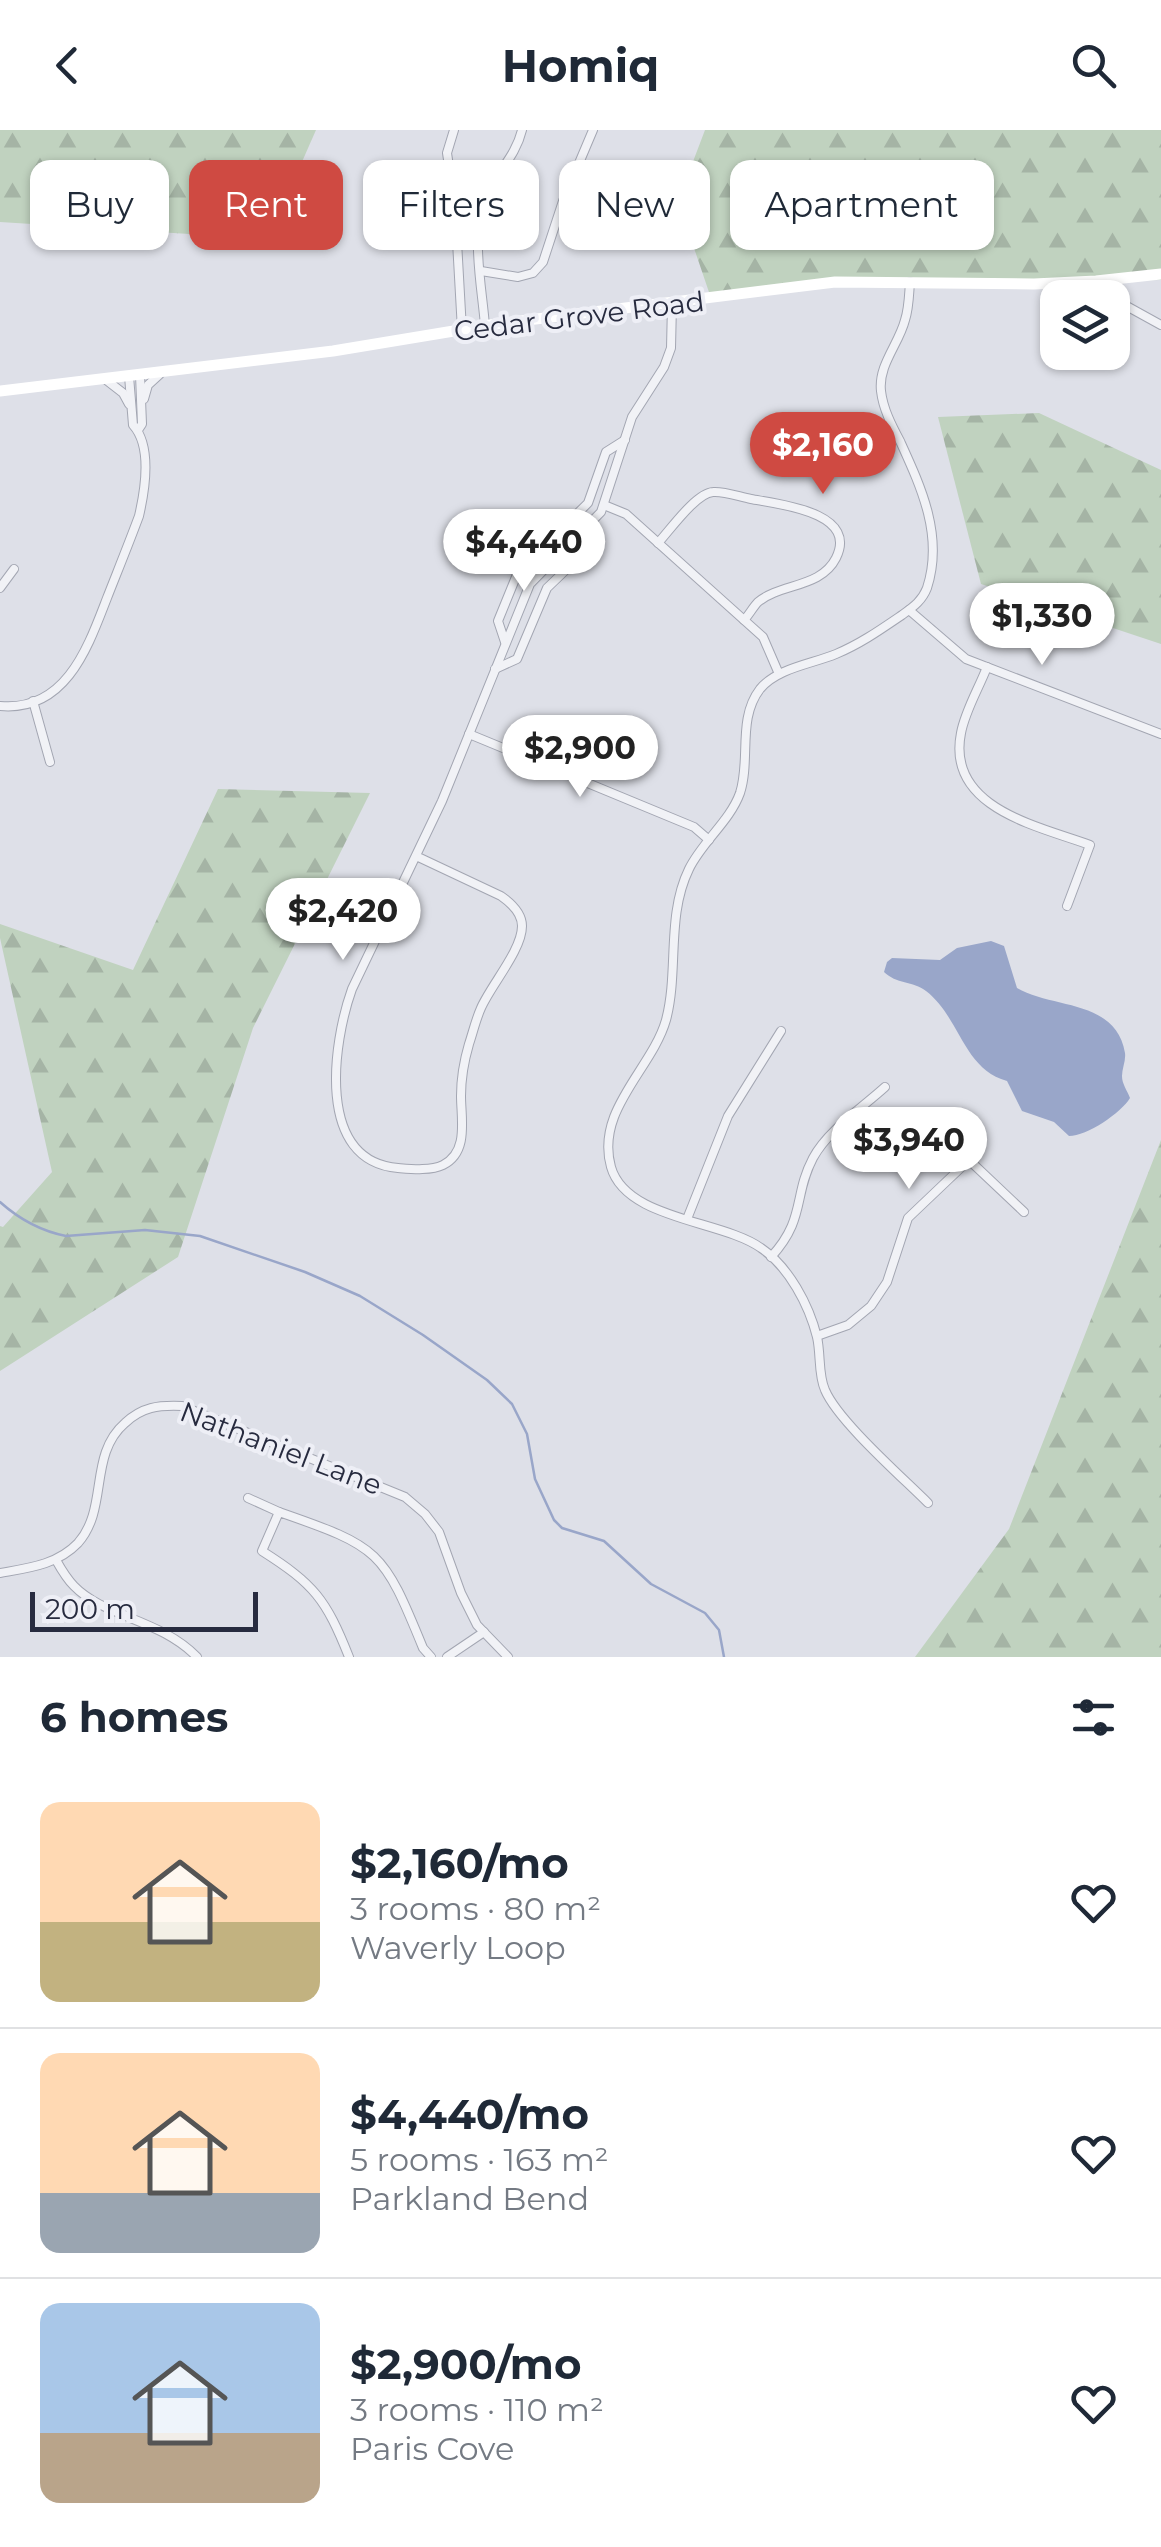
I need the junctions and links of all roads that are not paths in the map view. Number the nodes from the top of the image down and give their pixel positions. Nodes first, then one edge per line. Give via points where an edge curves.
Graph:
1 (454, 130) edge
2 (522, 130) edge
3 (593, 130) edge
4 (481, 271) junction
5 (1161, 274) edge
6 (1112, 280) edge
7 (910, 282) junction
8 (1040, 282) edge
9 (672, 304) junction
10 (1130, 308) edge
11 (1161, 325) edge
12 (485, 326) junction
13 (462, 330) junction
14 (164, 372) junction
15 (135, 376) junction
16 (105, 380) junction
17 (0, 391) edge
18 (136, 408) junction
19 (625, 440) junction
20 (604, 505) junction
21 (577, 536) junction
22 (658, 544) junction
23 (14, 570) dead end
24 (0, 588) edge
25 (908, 610) junction
26 (744, 620) junction
27 (506, 642) junction
28 (987, 667) junction
29 (495, 669) junction
30 (779, 674) junction
31 (33, 701) junction
32 (0, 706) edge
33 (469, 734) junction
34 (1161, 734) edge
35 (50, 762) dead end
36 (709, 840) junction
37 (416, 856) junction
38 (1066, 906) dead end
39 (781, 1032) dead end
40 (885, 1087) dead end
41 (1024, 1212) dead end
42 (687, 1219) junction
43 (771, 1257) junction
44 (816, 1336) junction
45 (248, 1498) dead end
46 (928, 1504) dead end
47 (280, 1512) junction
48 (56, 1560) junction
49 (0, 1573) edge
50 (484, 1632) junction
51 (198, 1657) edge
52 (349, 1657) edge
53 (431, 1657) edge
54 (447, 1657) edge
55 (508, 1657) edge

1 - 13 street via 447,153
2 - 4 street via 480,214
3 - 4 street via 543,262 518,276
4 - 12 street
5 - 6 main road, Cedar Grove Road
7 - 8 main road, Cedar Grove Road
7 - 9 main road, Cedar Grove Road via 835,282
7 - 25 street via 906,317 883,368 881,390 930,522 926,592
9 - 12 main road, Cedar Grove Road
9 - 19 street via 671,348
10 - 11 street
12 - 13 main road, Cedar Grove Road
13 - 14 main road, Cedar Grove Road
14 - 15 main road, Cedar Grove Road
14 - 18 street
15 - 16 main road, Cedar Grove Road
15 - 18 street
16 - 17 main road, Cedar Grove Road
16 - 18 street
18 - 31 street via 133,425 144,458 140,516 84,657 66,681
19 - 20 street
19 - 27 street via 606,452 588,503 518,572 498,620
20 - 21 street
20 - 22 street via 626,514
21 - 27 street via 530,584
21 - 29 street via 573,563 546,588 517,659
22 - 26 street
22 - 26 street via 699,497 712,492 796,508 834,527 841,542 824,574 760,600
23 - 24 street
25 - 28 street via 966,659
25 - 30 street via 869,638
26 - 30 street via 763,637
27 - 29 street
28 - 34 street
28 - 38 street via 960,734 961,761 970,786 989,804 1090,845
29 - 33 street
30 - 36 street via 754,699 739,796
31 - 32 street
31 - 35 street
33 - 36 street via 694,827
33 - 37 street
36 - 42 street via 679,900 664,1027 615,1113 608,1140 611,1170 629,1193
37 - 37 street via 352,989 337,1042 337,1100 345,1134 386,1167 415,1170 443,1166 456,1153 463,1136 468,1046 522,925 502,896
39 - 42 street via 728,1116
40 - 43 street via 813,1158 793,1228
41 - 44 street via 969,1160 908,1218 887,1282 871,1306 848,1325
42 - 43 street via 734,1234
43 - 44 street via 804,1301
44 - 46 street via 824,1388 837,1409
45 - 47 street
47 - 52 street via 262,1550 320,1595
47 - 53 street via 341,1533 374,1555 392,1575
48 - 49 street
48 - 50 street, Nathaniel Lane via 92,1518 109,1440 152,1406 182,1406 406,1497 438,1532
48 - 51 street via 92,1600 163,1630
50 - 54 street
50 - 55 street, Nathaniel Lane

